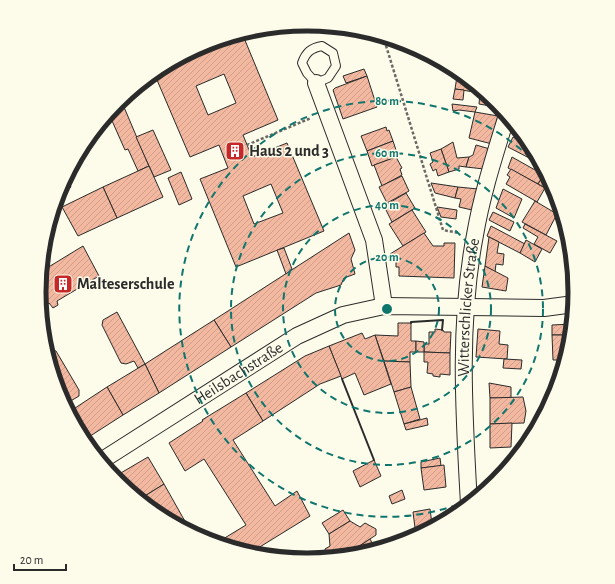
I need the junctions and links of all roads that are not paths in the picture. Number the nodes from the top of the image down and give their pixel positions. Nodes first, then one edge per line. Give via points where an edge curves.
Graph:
1 (316, 83) junction
2 (505, 121) edge
3 (568, 305) edge
4 (384, 306) junction
5 (466, 308) junction
6 (106, 458) edge
7 (469, 497) edge

1 - 1 lane via 307,74 302,63 312,48 322,46 333,52 336,66 328,78
1 - 4 street via 374,240
2 - 5 street, Witterschlicker Straße via 489,173 475,235
3 - 5 street, Heilsbachstraße via 544,308
4 - 5 street, Heilsbachstraße
4 - 6 street, Heilsbachstraße via 343,316 297,336
5 - 7 street, Witterschlicker Straße via 464,418

